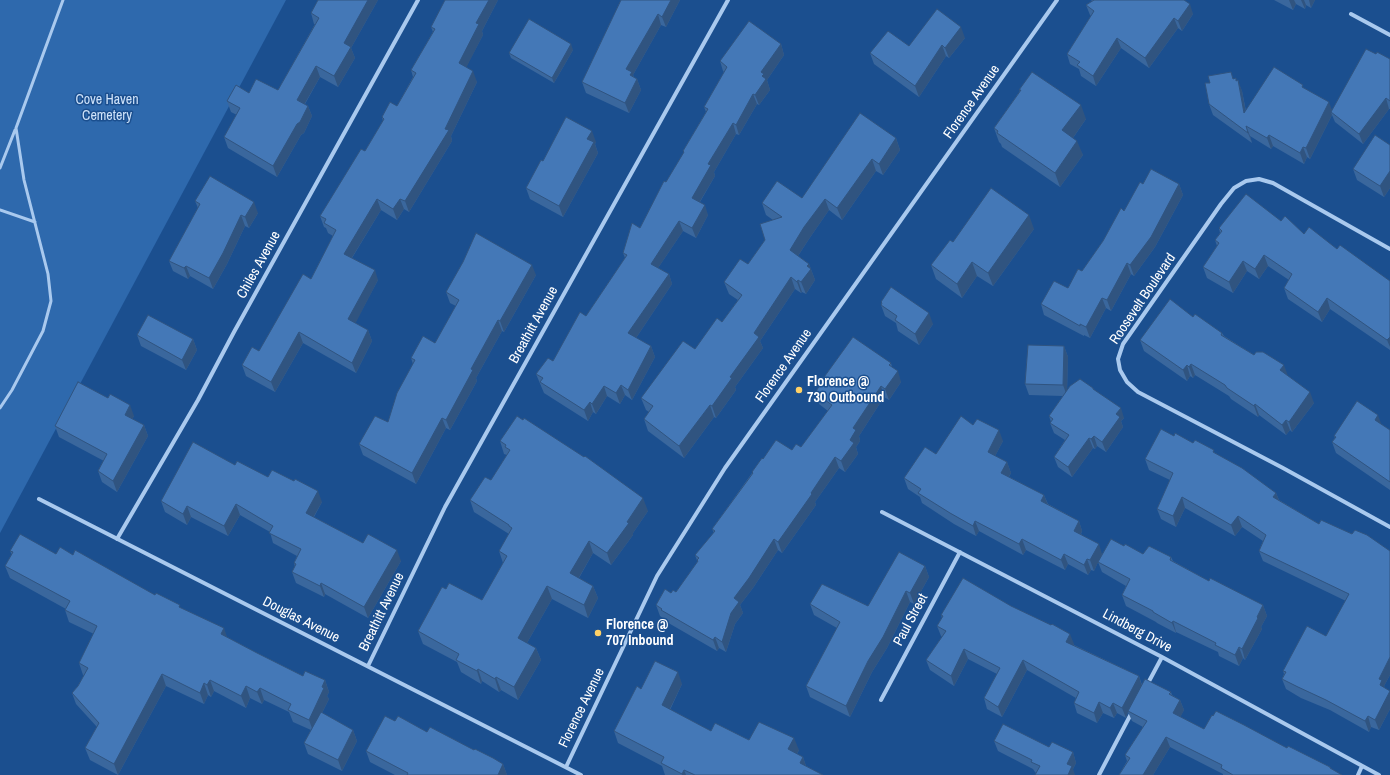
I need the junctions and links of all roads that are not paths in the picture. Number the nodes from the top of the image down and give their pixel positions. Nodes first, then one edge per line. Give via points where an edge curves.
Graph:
1 (63, 0) edge
2 (418, 0) edge
3 (728, 0) edge
4 (1057, 0) edge
5 (1351, 14) dead end
6 (1390, 35) edge
7 (16, 128) junction
8 (0, 168) edge
9 (0, 210) edge
10 (35, 222) junction
11 (1390, 249) edge
12 (0, 408) edge
13 (39, 499) dead end
14 (882, 512) dead end
15 (1390, 528) edge
16 (117, 539) junction
17 (960, 552) junction
18 (1162, 656) junction
19 (368, 666) junction
20 (1143, 691) edge
21 (880, 700) dead end
22 (1136, 705) edge
23 (1362, 766) junction
24 (566, 767) junction
25 (581, 775) edge
26 (1099, 775) edge
27 (1358, 775) edge
28 (1379, 775) edge

1 - 7 lane
2 - 16 street, Chiles Avenue via 198,400
3 - 19 street, Breathitt Avenue via 445,507
4 - 24 street, Florence Avenue via 725,468 657,576
5 - 6 street
7 - 8 lane
7 - 10 lane via 24,180
9 - 10 lane
10 - 12 lane via 48,274 51,301 43,331
11 - 15 street, Roosevelt Boulevard via 1273,183 1259,179 1246,181 1234,188 1221,204 1123,344 1118,359 1120,370 1127,382 1138,392
13 - 16 street, Douglas Avenue
14 - 17 street, Lindberg Drive
16 - 19 street, Douglas Avenue
17 - 18 street, Lindberg Drive
17 - 21 street, Paul Street
18 - 20 street
18 - 23 street, Lindberg Drive
19 - 24 street, Douglas Avenue
22 - 26 street
23 - 27 street
23 - 28 street, Lindberg Drive
24 - 25 street, Douglas Avenue

